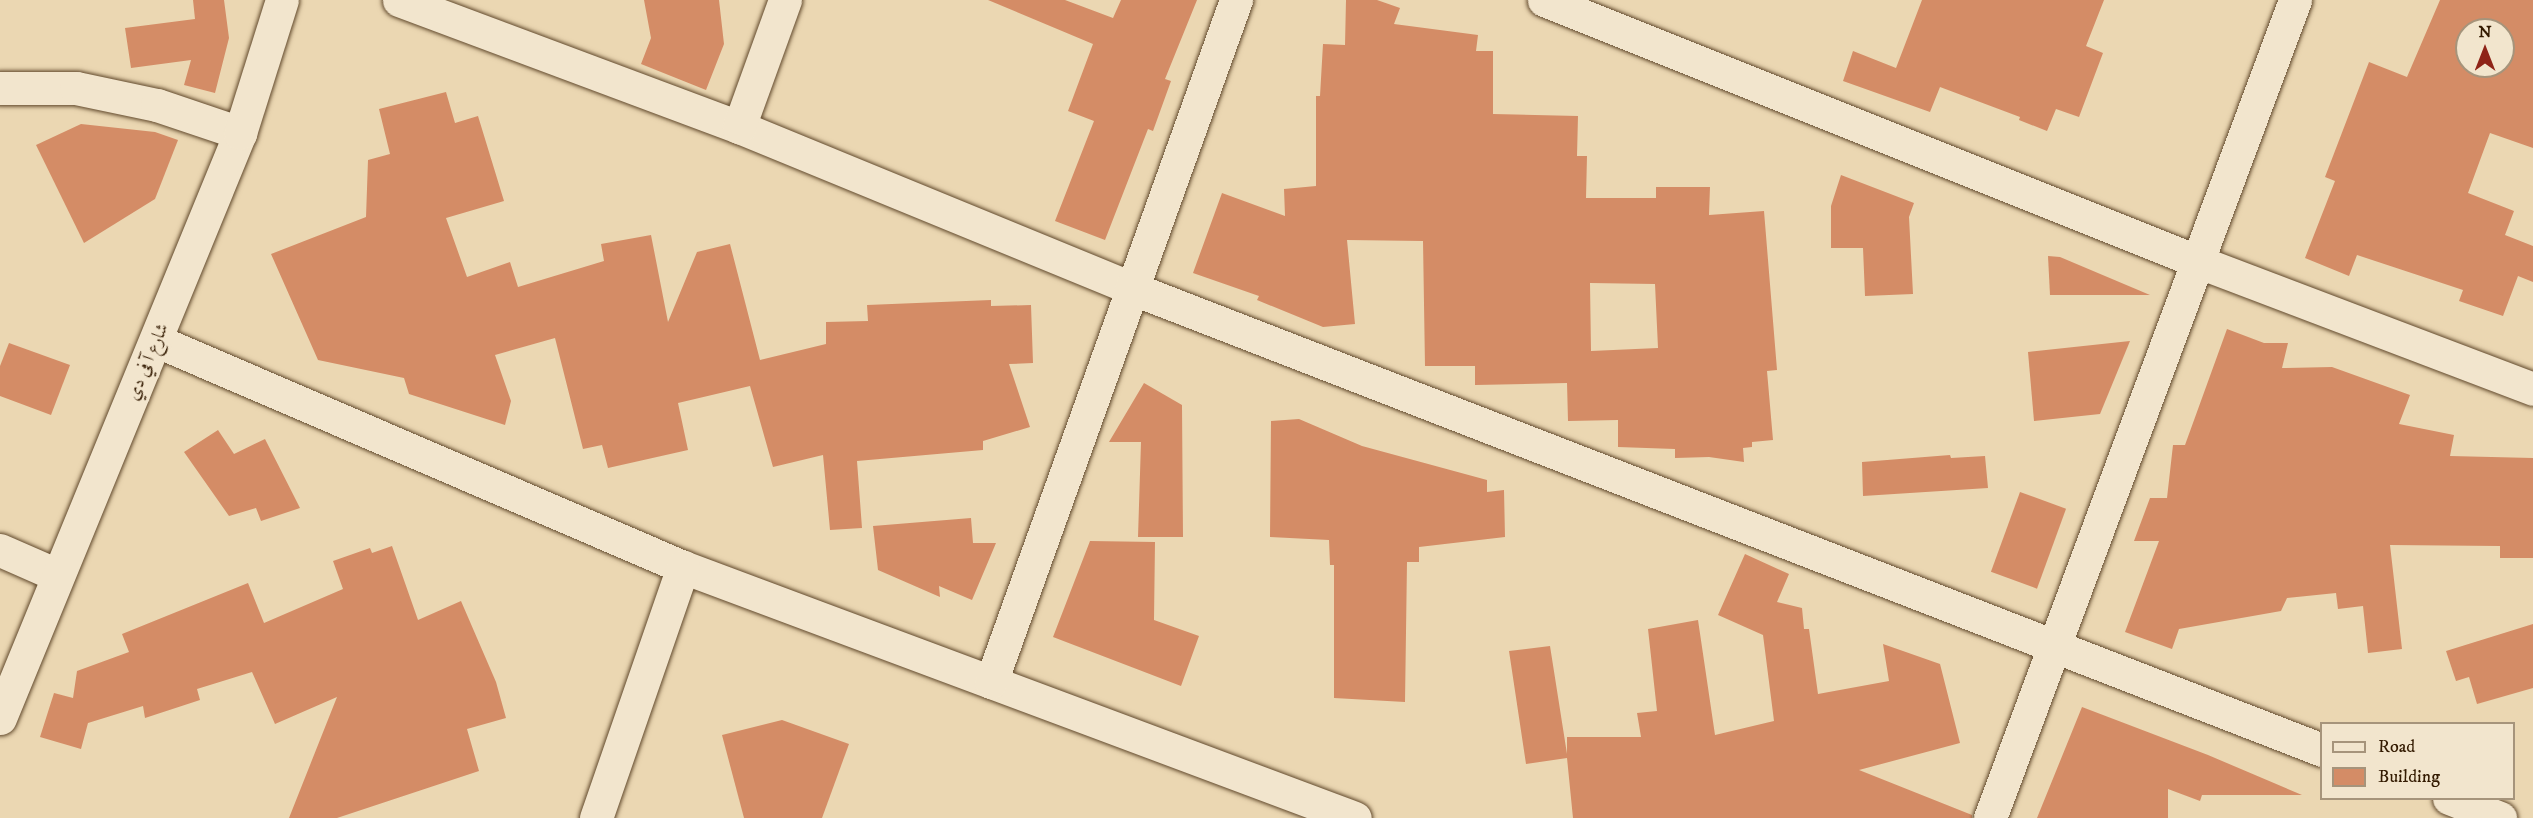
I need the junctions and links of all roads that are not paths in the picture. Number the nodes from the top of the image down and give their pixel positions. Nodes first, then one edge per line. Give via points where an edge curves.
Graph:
1 (282, 0) edge
2 (399, 0) edge
3 (785, 0) edge
4 (1236, 0) edge
5 (1544, 0) edge
6 (2295, 0) edge
7 (0, 88) edge
8 (739, 127) junction
9 (240, 133) junction
10 (2199, 262) junction
11 (1131, 288) junction
12 (157, 341) junction
13 (2533, 389) edge
14 (0, 550) edge
15 (683, 567) junction
16 (57, 575) junction
17 (2055, 647) junction
18 (991, 682) junction
19 (0, 718) edge
20 (2320, 749) edge
21 (2454, 800) edge
22 (596, 818) edge
23 (1355, 818) edge
24 (1990, 818) edge
25 (2500, 818) edge

1 - 9 street, شارع آ في دي
2 - 8 street
3 - 8 street
4 - 11 street
5 - 10 street
6 - 10 street
7 - 9 street via 76,88 157,105
8 - 11 street
9 - 12 street, شارع آ في دي
10 - 13 street
10 - 17 street
11 - 17 street
11 - 18 street
12 - 15 street
12 - 16 street, شارع آ في دي
14 - 16 street
15 - 18 street
15 - 22 street
16 - 19 street, شارع آ في دي
17 - 20 street
17 - 24 street
18 - 23 street
21 - 25 street

